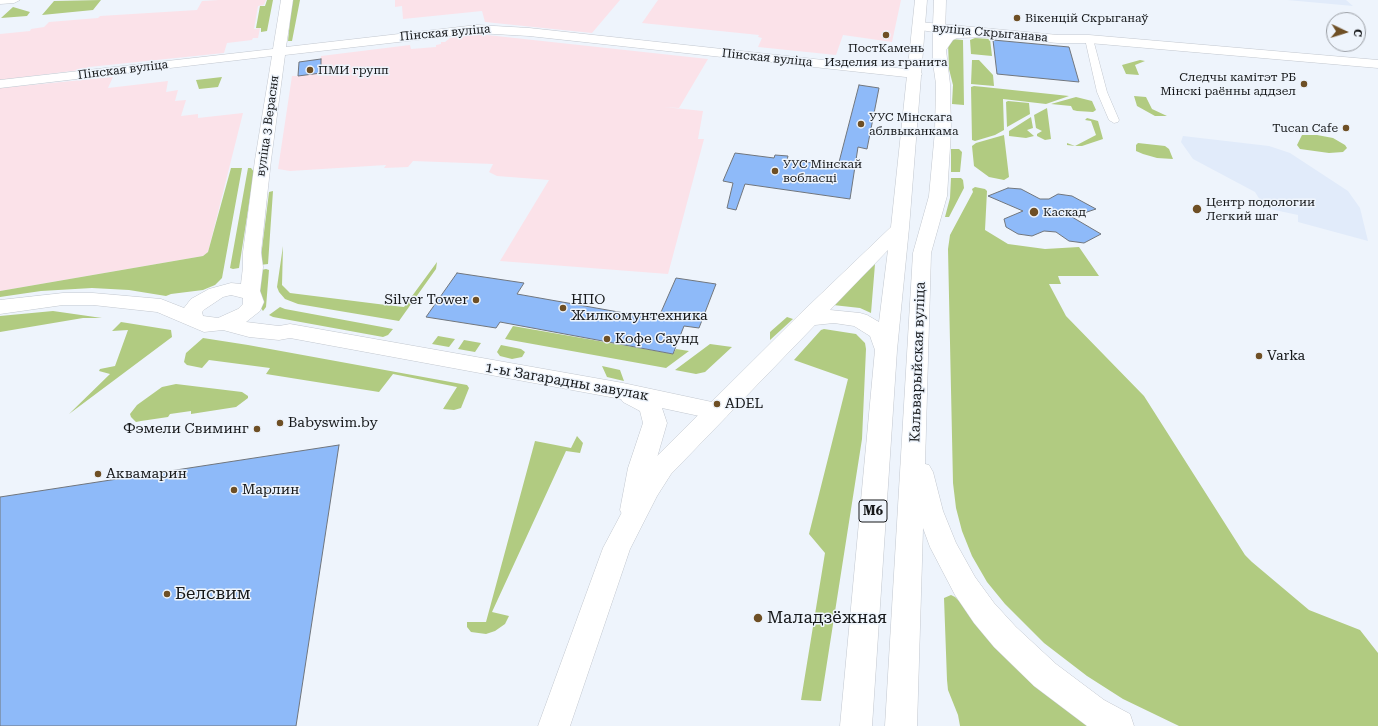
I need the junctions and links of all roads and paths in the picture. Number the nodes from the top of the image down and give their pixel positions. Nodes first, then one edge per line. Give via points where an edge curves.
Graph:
1 (14, 0) edge
2 (287, 0) edge
3 (921, 0) edge
4 (940, 0) edge
5 (0, 1) edge
6 (919, 26) junction
7 (939, 27) junction
8 (988, 33) junction
9 (1089, 39) junction
10 (941, 48) junction
11 (280, 51) junction
12 (1378, 64) edge
13 (914, 77) junction
14 (0, 84) edge
15 (943, 84) junction
16 (1114, 120) dead end
17 (924, 160) junction
18 (900, 228) junction
19 (252, 252) junction
20 (216, 293) junction
21 (250, 301) junction
22 (161, 306) junction
23 (0, 307) edge
24 (808, 319) junction
25 (194, 320) junction
26 (225, 324) junction
27 (290, 331) junction
28 (886, 350) junction
29 (623, 391) junction
30 (718, 411) junction
31 (915, 438) junction
32 (632, 515) junction
33 (554, 726) edge
34 (856, 726) edge
35 (901, 726) edge
36 (1118, 726) edge

1 - 5 main road
2 - 11 main road, вуліца 3 Верасня
3 - 6 main road, Кальварыйская вуліца / М6
4 - 7 main road, Кальварыйская вуліца / М6
6 - 7 main road, вуліца Скрыганава
6 - 13 main road, Кальварыйская вуліца / М6
7 - 8 main road, вуліца Скрыганава
7 - 9 main road, вуліца Скрыганава
7 - 10 main road, Кальварыйская вуліца / М6
8 - 9 main road, вуліца Скрыганава
8 - 10 main road via 955,34 949,37
9 - 12 main road, вуліца Скрыганава
9 - 16 street via 1102,92
10 - 15 main road, Кальварыйская вуліца / М6
11 - 13 main road, Пінская вуліца via 462,30 491,29 860,68
11 - 14 main road, Пінская вуліца
11 - 19 main road, вуліца 3 Верасня
13 - 15 main road, Пінская вуліца via 931,79
13 - 17 main road, Кальварыйская вуліца / М6
15 - 17 main road, Кальварыйская вуліца / М6 via 943,131
17 - 18 main road, Кальварыйская вуліца / М6
17 - 31 main road, Кальварыйская вуліца / М6 via 938,196 922,253
18 - 24 main road
18 - 28 main road, Кальварыйская вуліца / М6
19 - 20 main road, вуліца 3 Верасня via 240,272
19 - 21 main road, вуліца 3 Верасня
20 - 21 main road, 1-ы Загарадны завулак via 239,289
20 - 22 main road
20 - 25 main road, вуліца 3 Верасня via 194,308
21 - 26 main road via 239,318
21 - 27 main road, 1-ы Загарадны завулак
22 - 23 main road via 93,299 63,299
22 - 25 main road
24 - 28 main road via 834,316 860,320 877,331
24 - 30 main road
25 - 26 main road via 204,325
26 - 27 main road, 1-ы Загарадны завулак via 249,330 279,333
27 - 29 main road, 1-ы Загарадны завулак
28 - 34 main road, Кальварыйская вуліца / М6
29 - 30 main road, 1-ы Загарадны завулак
29 - 32 main road via 648,405 653,412 655,423 641,468
30 - 32 main road via 662,467
31 - 35 main road, Кальварыйская вуліца / М6
31 - 36 main road via 919,469 930,511 950,557 974,599 1005,637 1036,667 1067,693
32 - 33 main road via 617,548

